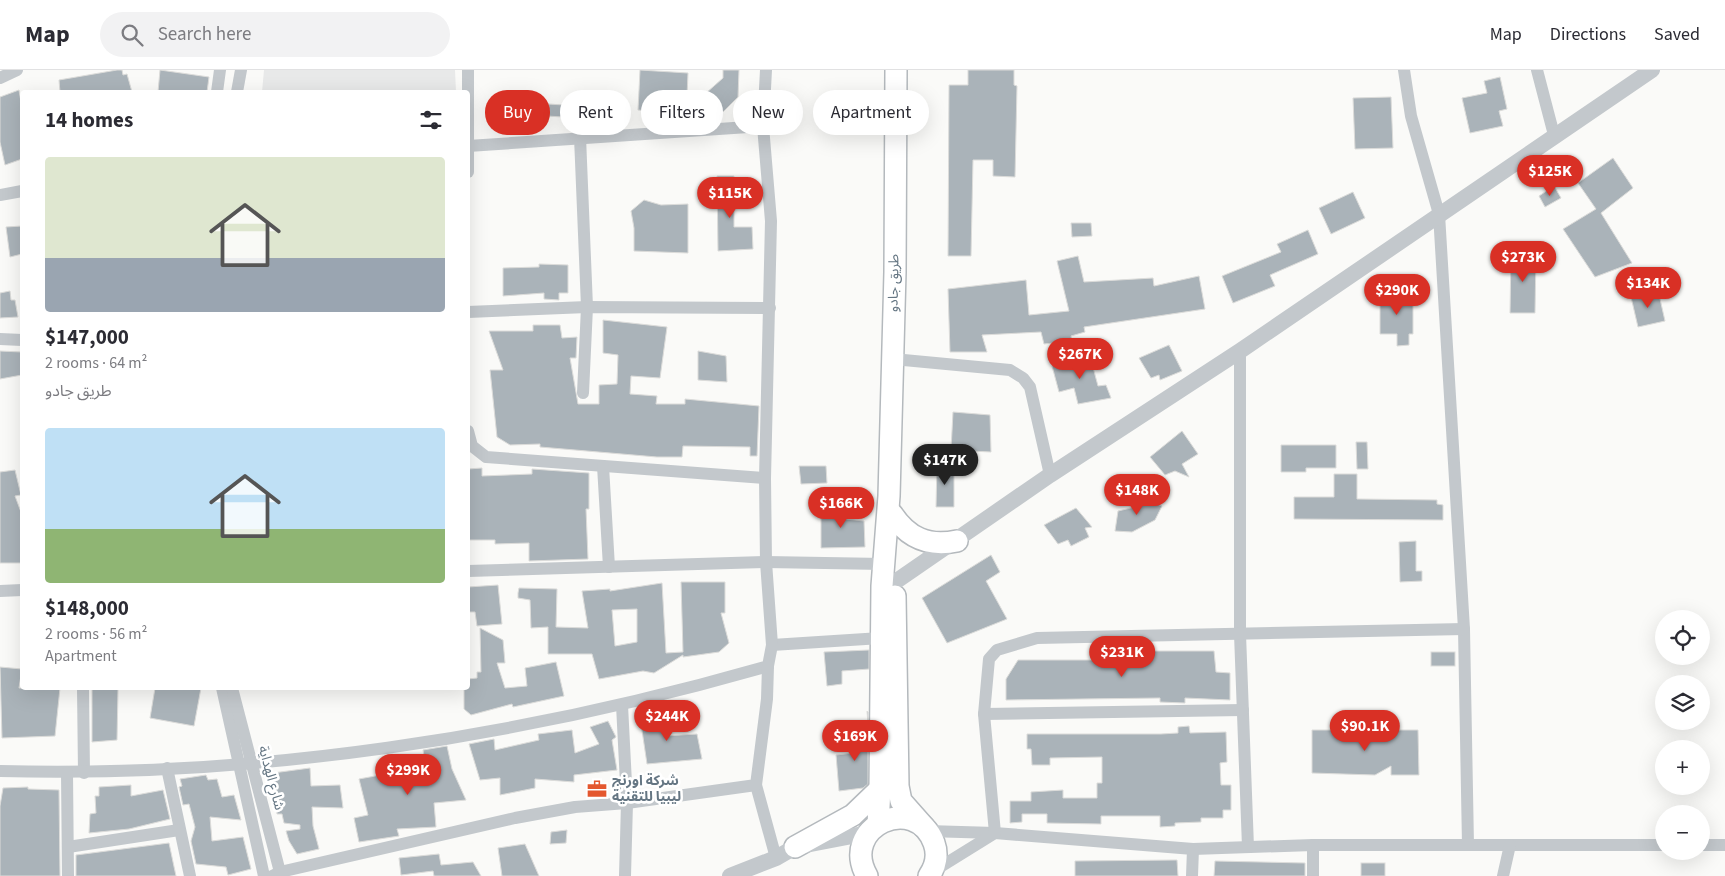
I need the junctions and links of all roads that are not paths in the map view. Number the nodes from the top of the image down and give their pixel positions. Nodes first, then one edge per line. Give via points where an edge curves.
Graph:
1 (17, 70) edge
2 (220, 70) edge
3 (240, 70) edge
4 (468, 70) edge
5 (766, 70) edge
6 (896, 70) edge
7 (1404, 70) edge
8 (1537, 70) edge
9 (1652, 70) edge
10 (0, 78) edge
11 (216, 90) edge
12 (237, 90) edge
13 (468, 90) edge
14 (765, 90) edge
15 (733, 128) edge
16 (764, 135) edge
17 (1554, 135) junction
18 (580, 137) junction
19 (470, 146) edge
20 (20, 191) edge
21 (0, 195) edge
22 (1439, 214) junction
23 (587, 308) junction
24 (770, 308) junction
25 (470, 312) edge
26 (0, 339) edge
27 (20, 340) edge
28 (1240, 352) junction
29 (893, 359) junction
30 (583, 393) dead end
31 (470, 438) edge
32 (603, 466) junction
33 (1050, 475) junction
34 (765, 478) junction
35 (891, 505) junction
36 (956, 541) junction
37 (766, 562) junction
38 (884, 564) junction
39 (610, 567) junction
40 (470, 571) edge
41 (889, 584) junction
42 (20, 590) edge
43 (0, 591) edge
44 (1464, 629) junction
45 (1240, 634) junction
46 (881, 638) junction
47 (772, 645) junction
48 (768, 666) junction
49 (83, 690) edge
50 (222, 690) edge
51 (232, 690) edge
52 (622, 705) junction
53 (1243, 710) junction
54 (984, 714) junction
55 (250, 762) junction
56 (237, 763) junction
57 (168, 768) junction
58 (0, 771) edge
59 (67, 773) junction
60 (84, 773) junction
61 (756, 785) junction
62 (880, 788) junction
63 (627, 803) junction
64 (873, 829) junction
65 (925, 829) junction
66 (179, 830) junction
67 (995, 833) junction
68 (1510, 844) junction
69 (1313, 845) junction
70 (1468, 845) junction
71 (1655, 845) edge
72 (1710, 845) edge
73 (1725, 845) edge
74 (68, 847) junction
75 (1248, 847) junction
76 (795, 848) junction
77 (1193, 849) junction
78 (776, 858) junction
79 (931, 874) edge
80 (278, 875) edge
81 (68, 876) edge
82 (190, 876) edge
83 (264, 876) edge
84 (625, 876) edge
85 (730, 876) edge
86 (867, 876) edge
87 (1192, 876) edge
88 (1313, 876) edge
89 (1503, 876) edge

1 - 10 street
2 - 11 street
3 - 12 street
4 - 13 street
5 - 14 street
6 - 29 highway, طريق جادو
7 - 22 street via 1411,116
8 - 17 street
9 - 17 street
15 - 18 street
16 - 24 street via 771,221
17 - 22 street
18 - 19 street
18 - 23 street
20 - 21 street
22 - 28 street
22 - 44 street
23 - 24 street
23 - 25 street
23 - 30 street
24 - 34 street
26 - 27 street
28 - 33 street
28 - 45 street
29 - 33 street via 1010,370 1022,378 1030,387
29 - 35 highway, طريق جادو
31 - 32 street via 472,446 486,457
32 - 34 street
32 - 39 street
33 - 36 street
34 - 37 street
35 - 36 highway via 901,527 912,536 942,544
35 - 38 highway, طريق جادو
35 - 41 highway, طريق جادو
36 - 41 street
37 - 38 street
37 - 39 street
37 - 47 street
38 - 41 highway, طريق جادو
39 - 40 street
41 - 46 highway, طريق جادو
41 - 65 highway, طريق جادو via 898,786 901,801
42 - 43 street
44 - 45 street
44 - 70 street
45 - 53 street
45 - 54 street via 1037,638 1015,643 997,650 989,659
46 - 47 street
46 - 62 highway, طريق جادو
47 - 48 street
48 - 52 street
48 - 61 street
49 - 60 street
50 - 56 street, شارع الهداية
51 - 55 street, شارع الهداية
52 - 55 street via 388,749
52 - 63 street
53 - 54 street
53 - 75 street
54 - 67 street
55 - 56 street
55 - 80 street, شارع الهداية
56 - 57 street
56 - 83 street, شارع الهداية
57 - 60 street
57 - 66 street
58 - 59 street
59 - 60 street
59 - 74 street
61 - 63 street
61 - 78 street
62 - 64 highway, طريق جادو
62 - 76 highway via 853,815
63 - 80 street via 575,807 515,818
63 - 84 street
64 - 65 highway via 894,818 904,818
64 - 76 street
64 - 86 highway, طريق جادو via 861,851
65 - 67 street
65 - 79 highway via 932,838 936,855
66 - 74 street
66 - 82 street
67 - 77 street
67 - 79 street
68 - 70 street
68 - 71 street
68 - 89 street
69 - 70 street
69 - 75 street
69 - 88 street
72 - 73 street
74 - 81 street
75 - 77 street
76 - 78 street
77 - 87 street
78 - 85 street

